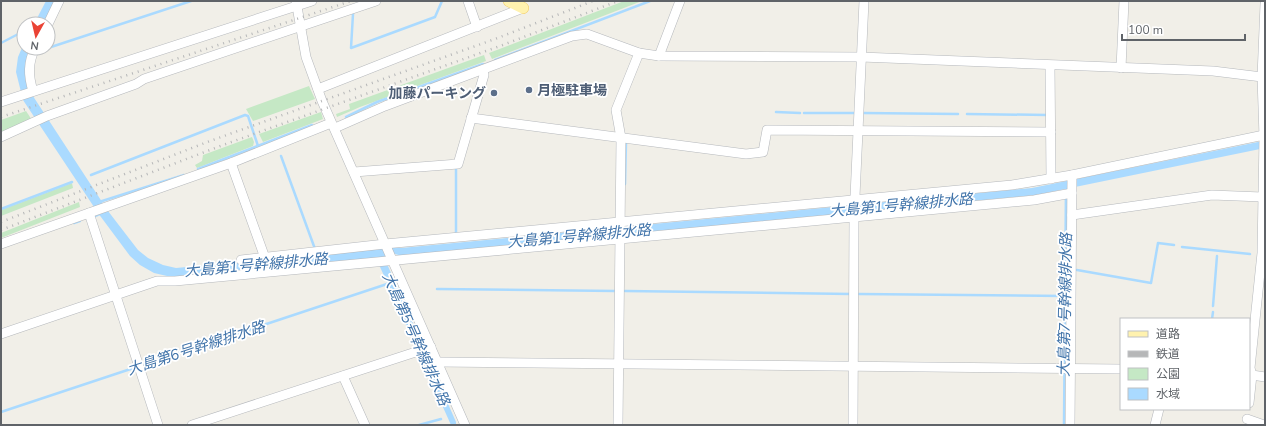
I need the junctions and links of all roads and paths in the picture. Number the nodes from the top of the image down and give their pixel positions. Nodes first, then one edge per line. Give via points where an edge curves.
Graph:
1 (59, 1) edge
2 (312, 1) edge
3 (376, 1) edge
4 (468, 1) edge
5 (509, 1) edge
6 (680, 1) edge
7 (864, 1) edge
8 (1124, 1) edge
9 (296, 4) edge
10 (1265, 4) edge
11 (523, 8) joint
12 (52, 16) edge
13 (477, 26) junction
14 (300, 27) junction
15 (639, 53) junction
16 (32, 56) edge
17 (659, 56) junction
18 (861, 57) junction
19 (1050, 66) junction
20 (1121, 68) junction
21 (483, 70) junction
22 (1263, 78) edge
23 (318, 89) junction
24 (31, 91) junction
25 (1, 102) edge
26 (471, 118) junction
27 (333, 126) junction
28 (860, 131) junction
29 (1051, 132) junction
30 (1, 136) edge
31 (621, 138) junction
32 (1264, 141) junction
33 (231, 162) junction
34 (354, 172) junction
35 (1072, 176) junction
36 (1264, 178) edge
37 (1051, 179) junction
38 (1069, 193) junction
39 (1262, 197) junction
40 (855, 202) junction
41 (92, 212) junction
42 (1072, 215) junction
43 (854, 216) junction
44 (620, 224) junction
45 (620, 239) junction
46 (1, 244) edge
47 (385, 245) junction
48 (1263, 254) edge
49 (265, 258) junction
50 (241, 260) dead end
51 (390, 260) junction
52 (115, 294) junction
53 (1, 334) edge
54 (428, 348) junction
55 (437, 362) junction
56 (619, 364) junction
57 (854, 366) junction
58 (1066, 368) junction
59 (1120, 369) edge
60 (1251, 370) edge
61 (343, 376) junction
62 (1265, 377) edge
63 (1250, 386) edge
64 (1159, 410) edge
65 (1248, 410) edge
66 (1247, 422) edge
67 (158, 425) edge
68 (192, 425) edge
69 (365, 425) edge
70 (465, 425) edge
71 (618, 425) edge
72 (853, 425) edge
73 (1070, 425) edge
74 (1156, 425) edge
75 (1264, 425) edge

1 - 12 street
2 - 9 street
3 - 14 street
4 - 13 street
5 - 11 main road
6 - 17 street
7 - 18 street
8 - 20 street
9 - 14 street
9 - 24 street
10 - 22 street
11 - 13 street
13 - 23 street
14 - 23 street via 306,57
14 - 30 street via 144,79
15 - 17 street
15 - 21 street via 587,34 572,36
15 - 31 street via 616,110
16 - 24 street via 28,72
17 - 18 street
18 - 19 street
18 - 28 street
19 - 20 street
19 - 29 street
20 - 22 street via 1213,71
21 - 26 street via 484,75
21 - 27 street
22 - 32 street
23 - 27 street
24 - 25 street
26 - 31 street
26 - 34 street via 458,164
27 - 33 street
27 - 34 street
28 - 29 street
28 - 31 street via 767,130 763,152 746,154
28 - 40 street
29 - 37 street
31 - 44 street
32 - 35 street
32 - 36 street
33 - 41 street
33 - 49 street
34 - 47 street
35 - 37 street
35 - 38 street
36 - 39 street
37 - 40 street
38 - 42 street
38 - 43 street via 1034,200
39 - 42 street via 1212,195
39 - 48 street
40 - 43 street
40 - 44 street
41 - 46 street
41 - 52 street
42 - 58 street
43 - 45 street
43 - 57 street
44 - 45 street
44 - 47 street
45 - 51 street
45 - 56 street
47 - 49 street
47 - 51 street
48 - 60 street
49 - 50 street
51 - 52 street via 157,281
51 - 54 street
52 - 53 street
52 - 67 street
54 - 55 street
54 - 61 street
55 - 56 street
55 - 70 street
56 - 57 street
56 - 71 street
57 - 58 street
57 - 72 street
58 - 59 street
58 - 73 street
60 - 62 street
60 - 63 street
61 - 68 street
61 - 69 street
64 - 74 street
65 - 66 street
66 - 75 street

